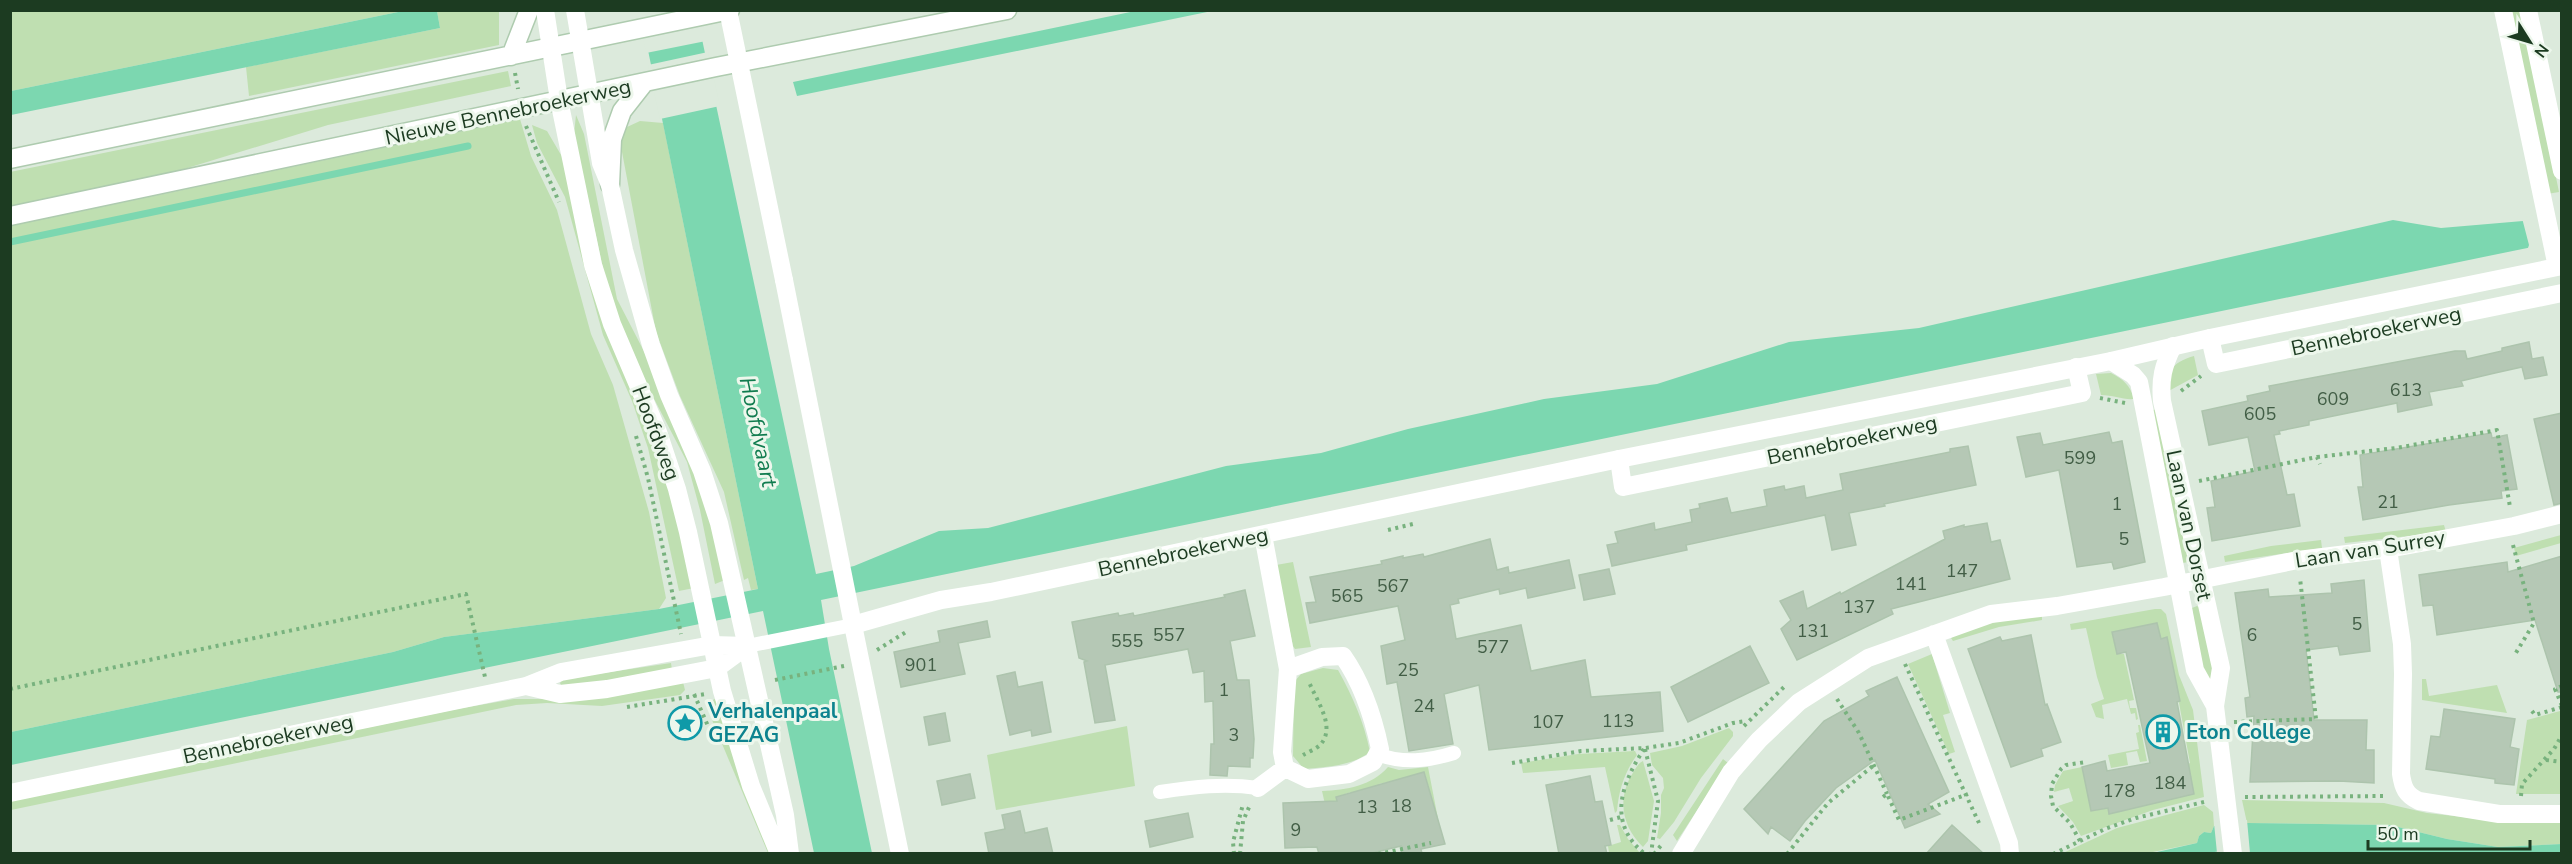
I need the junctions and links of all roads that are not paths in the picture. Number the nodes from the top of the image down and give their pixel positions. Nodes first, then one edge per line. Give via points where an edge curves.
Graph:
1 (529, 10) edge
2 (545, 10) edge
3 (575, 10) edge
4 (729, 10) edge
5 (1007, 10) edge
6 (2503, 10) edge
7 (2528, 10) edge
8 (581, 42) junction
9 (552, 48) junction
10 (511, 56) junction
11 (644, 83) junction
12 (588, 95) junction
13 (559, 100) junction
14 (10, 159) edge
15 (2562, 171) edge
16 (610, 185) junction
17 (10, 216) edge
18 (2558, 262) edge
19 (2562, 293) edge
20 (2210, 338) junction
21 (2173, 346) junction
22 (2111, 361) junction
23 (2076, 367) junction
24 (1619, 459) junction
25 (2562, 514) edge
26 (1263, 535) junction
27 (2388, 549) junction
28 (2200, 580) junction
29 (2179, 585) junction
30 (846, 626) junction
31 (710, 636) junction
32 (1936, 642) junction
33 (753, 645) junction
34 (1296, 666) junction
35 (717, 668) junction
36 (526, 686) junction
37 (2216, 715) junction
38 (1454, 753) dead end
39 (1377, 754) junction
40 (1285, 768) junction
41 (1258, 788) joint
42 (1160, 792) dead end
43 (10, 793) edge
44 (2562, 814) edge
45 (779, 854) edge
46 (790, 854) edge
47 (900, 854) edge
48 (1681, 854) edge
49 (2010, 854) edge
50 (2233, 854) edge

1 - 10 street
2 - 9 street, Hoofdweg
3 - 8 street, Hoofdweg
4 - 8 street
4 - 30 street, bridge via 847,596
5 - 11 street, Nieuwe Bennebroekerweg
6 - 18 street
7 - 15 street
8 - 9 street
8 - 12 street, Hoofdweg
9 - 10 street
9 - 13 street, Hoofdweg
10 - 14 street
11 - 12 street, Nieuwe Bennebroekerweg
11 - 16 street via 622,111 612,140
12 - 13 street, Nieuwe Bennebroekerweg
12 - 16 street, Hoofdweg via 601,164
13 - 17 street, Nieuwe Bennebroekerweg
13 - 31 street, Hoofdweg via 593,265 612,324 658,432 688,532
16 - 33 street, Hoofdweg via 651,345 702,471 719,523 741,622
18 - 20 street, Bennebroekerweg
19 - 20 street, Bennebroekerweg via 2216,364
20 - 21 street, Bennebroekerweg
21 - 22 street, Bennebroekerweg
21 - 28 street, Laan van Dorset via 2160,378 2162,401
22 - 23 street, Bennebroekerweg
22 - 29 street, Laan van Dorset via 2139,382
23 - 24 street, Bennebroekerweg
23 - 24 street, Bennebroekerweg via 2082,393 1623,487
24 - 26 street, Bennebroekerweg
25 - 27 street, Laan van Surrey
26 - 30 street, Bennebroekerweg via 941,600
26 - 34 street
27 - 28 street, Laan van Surrey via 2298,560
27 - 44 street via 2402,644 2404,790 2419,801 2499,814
28 - 29 street, Laan van Surrey
28 - 37 street, Laan van Dorset via 2221,668
29 - 32 street, Laan van Surrey via 1991,614
29 - 37 street, Laan van Dorset via 2195,670
30 - 33 lane, Bennebroekerweg
30 - 47 street
31 - 33 street, Bennebroekerweg
31 - 35 street, Hoofdweg
31 - 36 street, Bennebroekerweg via 561,672
32 - 48 street, Laan van Surrey via 1868,658 1831,679 1786,713 1731,772
32 - 49 street
33 - 35 street, Bennebroekerweg
33 - 46 street, Hoofdweg
34 - 39 street via 1322,657 1343,656 1357,675 1380,749
34 - 40 street via 1282,752
35 - 36 street, Bennebroekerweg via 560,694
35 - 45 street, Hoofdweg via 743,764
36 - 43 street, Bennebroekerweg
37 - 50 street, Laan van Dorset
38 - 39 lane via 1414,761 1392,760
39 - 40 street via 1373,762 1349,774 1308,779
40 - 41 street
41 - 42 lane via 1208,785

